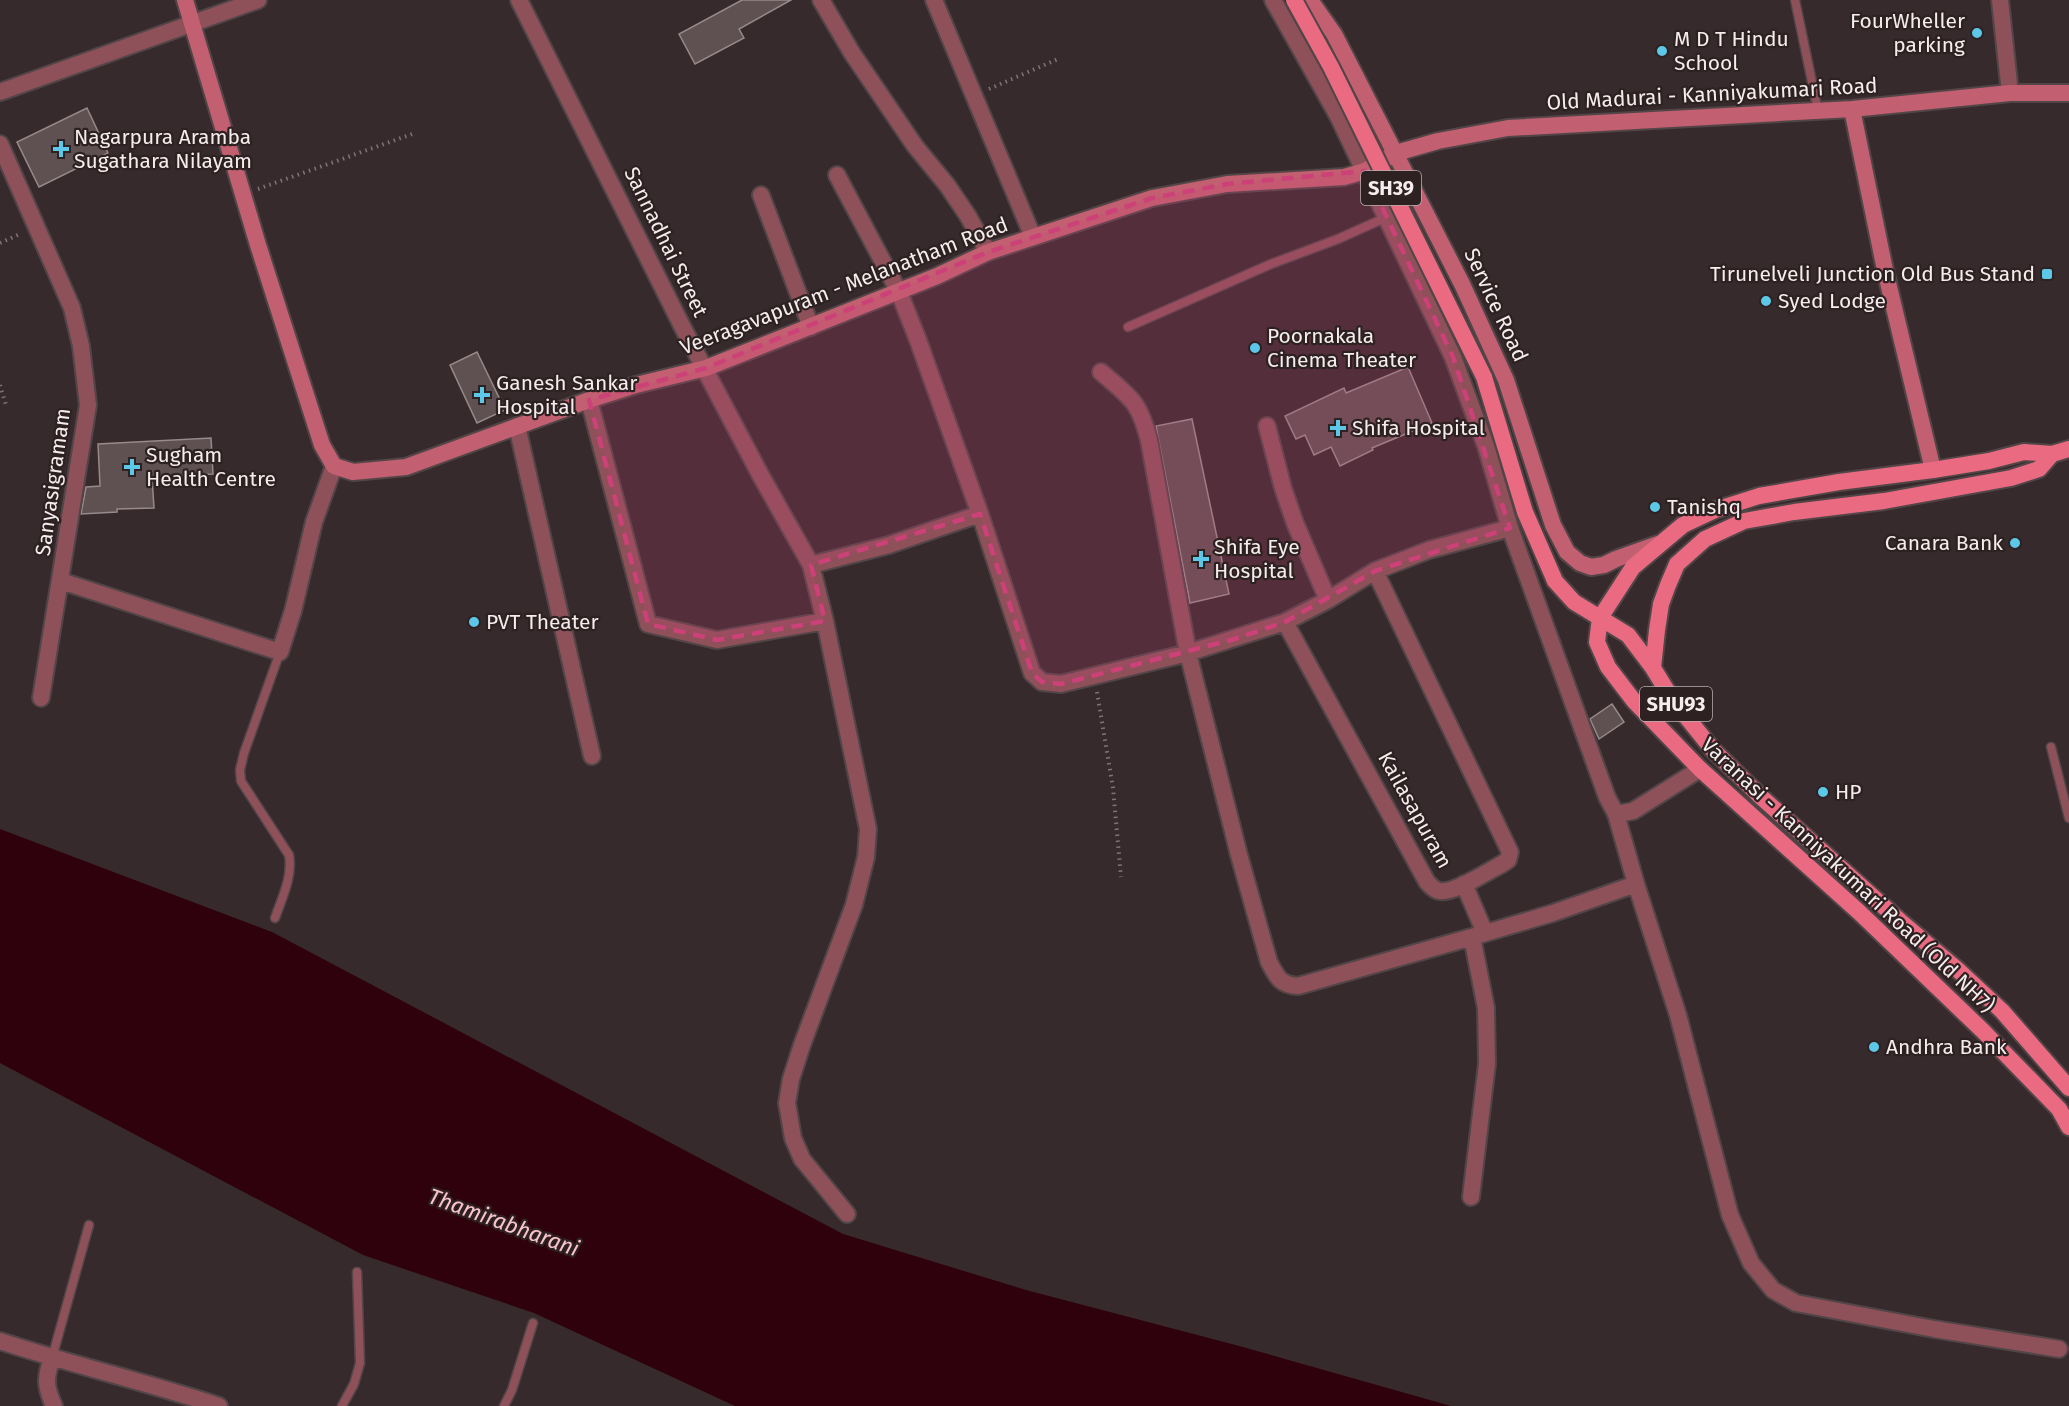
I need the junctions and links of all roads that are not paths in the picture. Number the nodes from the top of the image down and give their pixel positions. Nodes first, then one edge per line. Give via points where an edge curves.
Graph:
1 (185, 0) edge
2 (258, 0) edge
3 (519, 0) edge
4 (822, 0) edge
5 (934, 0) edge
6 (1273, 0) edge
7 (1294, 0) edge
8 (1310, 0) edge
9 (1795, 0) edge
10 (2000, 0) edge
11 (191, 24) junction
12 (0, 92) edge
13 (2010, 93) junction
14 (2069, 93) edge
15 (1852, 109) junction
16 (1818, 111) junction
17 (0, 144) edge
18 (1396, 153) junction
19 (1365, 171) junction
20 (837, 175) dead end
21 (761, 195) dead end
22 (1387, 217) junction
23 (1033, 237) junction
24 (988, 252) junction
25 (899, 292) junction
26 (811, 327) junction
27 (1128, 327) dead end
28 (706, 368) junction
29 (1101, 372) dead end
30 (589, 400) junction
31 (517, 426) junction
32 (1267, 426) dead end
33 (2069, 449) edge
34 (2052, 454) junction
35 (334, 466) junction
36 (1933, 470) junction
37 (980, 514) junction
38 (1510, 528) junction
39 (1658, 544) junction
40 (810, 565) junction
41 (1375, 571) junction
42 (61, 581) junction
43 (1328, 600) junction
44 (1600, 618) junction
45 (825, 621) junction
46 (1285, 622) junction
47 (280, 652) junction
48 (1188, 653) junction
49 (1653, 668) junction
50 (41, 698) dead end
51 (2051, 747) dead end
52 (592, 756) dead end
53 (1700, 769) junction
54 (1616, 814) junction
55 (2069, 818) edge
56 (1464, 884) junction
57 (1636, 884) junction
58 (275, 918) dead end
59 (1479, 935) junction
60 (2002, 1011) junction
61 (1983, 1031) junction
62 (2069, 1088) edge
63 (2069, 1127) edge
64 (1471, 1197) dead end
65 (847, 1214) dead end
66 (89, 1225) dead end
67 (357, 1272) dead end
68 (533, 1323) dead end
69 (0, 1341) edge
70 (2059, 1348) dead end
71 (52, 1358) junction
72 (54, 1406) edge
73 (219, 1406) edge
74 (342, 1406) edge
75 (504, 1406) edge

1 - 11 main road
2 - 11 street
3 - 28 street, Sannadhai Street
4 - 24 street via 852,53 915,146 947,185
5 - 23 street
6 - 19 street
7 - 44 main road, SH39, bridge via 1484,377 1525,512 1555,581 1574,602
8 - 18 main road, Service Road via 1334,34
9 - 16 lane
10 - 13 street
11 - 12 street
11 - 35 main road via 322,445
13 - 14 main road, Old Madurai - Kanniyakumari Road
13 - 15 main road, Old Madurai - Kanniyakumari Road
15 - 16 main road, Old Madurai - Kanniyakumari Road
15 - 36 main road via 1885,270
16 - 18 main road, Old Madurai - Kanniyakumari Road via 1508,128
17 - 42 street, Sanyasigramam via 64,286 81,346 88,405
18 - 19 main road, Old Madurai - Kanniyakumari Road
18 - 39 main road, Service Road via 1506,380 1553,525 1567,552 1580,563 1604,566
19 - 22 street
19 - 23 main road, Veeragavapuram - Melanatham Road via 1344,177 1227,184 1152,198
20 - 25 street
21 - 26 street
22 - 27 lane
22 - 38 street via 1453,357 1486,446
23 - 24 main road, Veeragavapuram - Melanatham Road
24 - 25 main road, Veeragavapuram - Melanatham Road
25 - 26 main road, Veeragavapuram - Melanatham Road
25 - 37 street
26 - 28 main road, Veeragavapuram - Melanatham Road
28 - 30 main road, Veeragavapuram - Melanatham Road
28 - 40 street, Sannadhai Street
29 - 48 street via 1133,399 1142,414
30 - 31 main road, Veeragavapuram - Melanatham Road
30 - 45 street via 648,624 717,640
31 - 35 main road, Veeragavapuram - Melanatham Road via 406,467 353,472
31 - 52 street
32 - 43 street via 1295,523
33 - 34 main road, SHU93
34 - 36 main road, SHU93 via 2024,452
34 - 49 main road, SHU93 via 2039,469 2012,478 1744,520 1705,539 1677,564 1668,585 1660,611
35 - 47 street via 314,522
36 - 39 main road, SHU93 via 1759,496 1714,510 1683,525
37 - 40 street via 889,545
37 - 48 street via 1032,673 1042,682 1061,684
38 - 41 street via 1429,550
38 - 54 street
39 - 44 main road, SHU93 via 1633,567
40 - 45 street, Sannadhai Street
41 - 43 street
41 - 56 street, Kailasapuram via 1510,852 1508,860
42 - 47 street
42 - 50 street, Sanyasigramam
43 - 46 street
44 - 49 main road, Varanasi - Kanniyakumari Road (Old NH7) via 1628,635
44 - 53 main road, Varanasi - Kanniyakumari Road (Old NH7) / SHU93 via 1597,642 1608,667 1634,701
45 - 65 street, Sannadhai Street via 868,829 866,857 854,905 791,1079 787,1103 793,1138 802,1160
46 - 48 street
46 - 56 street, Kailasapuram via 1427,882 1442,892
47 - 58 lane via 240,771 241,781 289,855 289,876
48 - 59 street via 1239,855 1277,978 1287,986 1298,986
49 - 60 main road, Varanasi - Kanniyakumari Road (Old NH7) / SHU93 via 1672,699 1736,773
51 - 55 lane
53 - 54 street via 1634,811
53 - 61 main road, Varanasi - Kanniyakumari Road (Old NH7) / SHU93 via 1859,912
54 - 57 street
56 - 59 street
57 - 59 street
57 - 70 street via 1678,1015 1730,1215 1751,1263 1773,1290 1796,1303
59 - 64 street via 1487,1064
60 - 61 main road
60 - 62 main road, Varanasi - Kanniyakumari Road (Old NH7) / SHU93
61 - 63 main road, Varanasi - Kanniyakumari Road (Old NH7) / SHU93 via 2059,1108
66 - 71 lane
67 - 74 lane via 360,1363
68 - 75 lane
69 - 71 street
71 - 72 street via 46,1376
71 - 73 street

